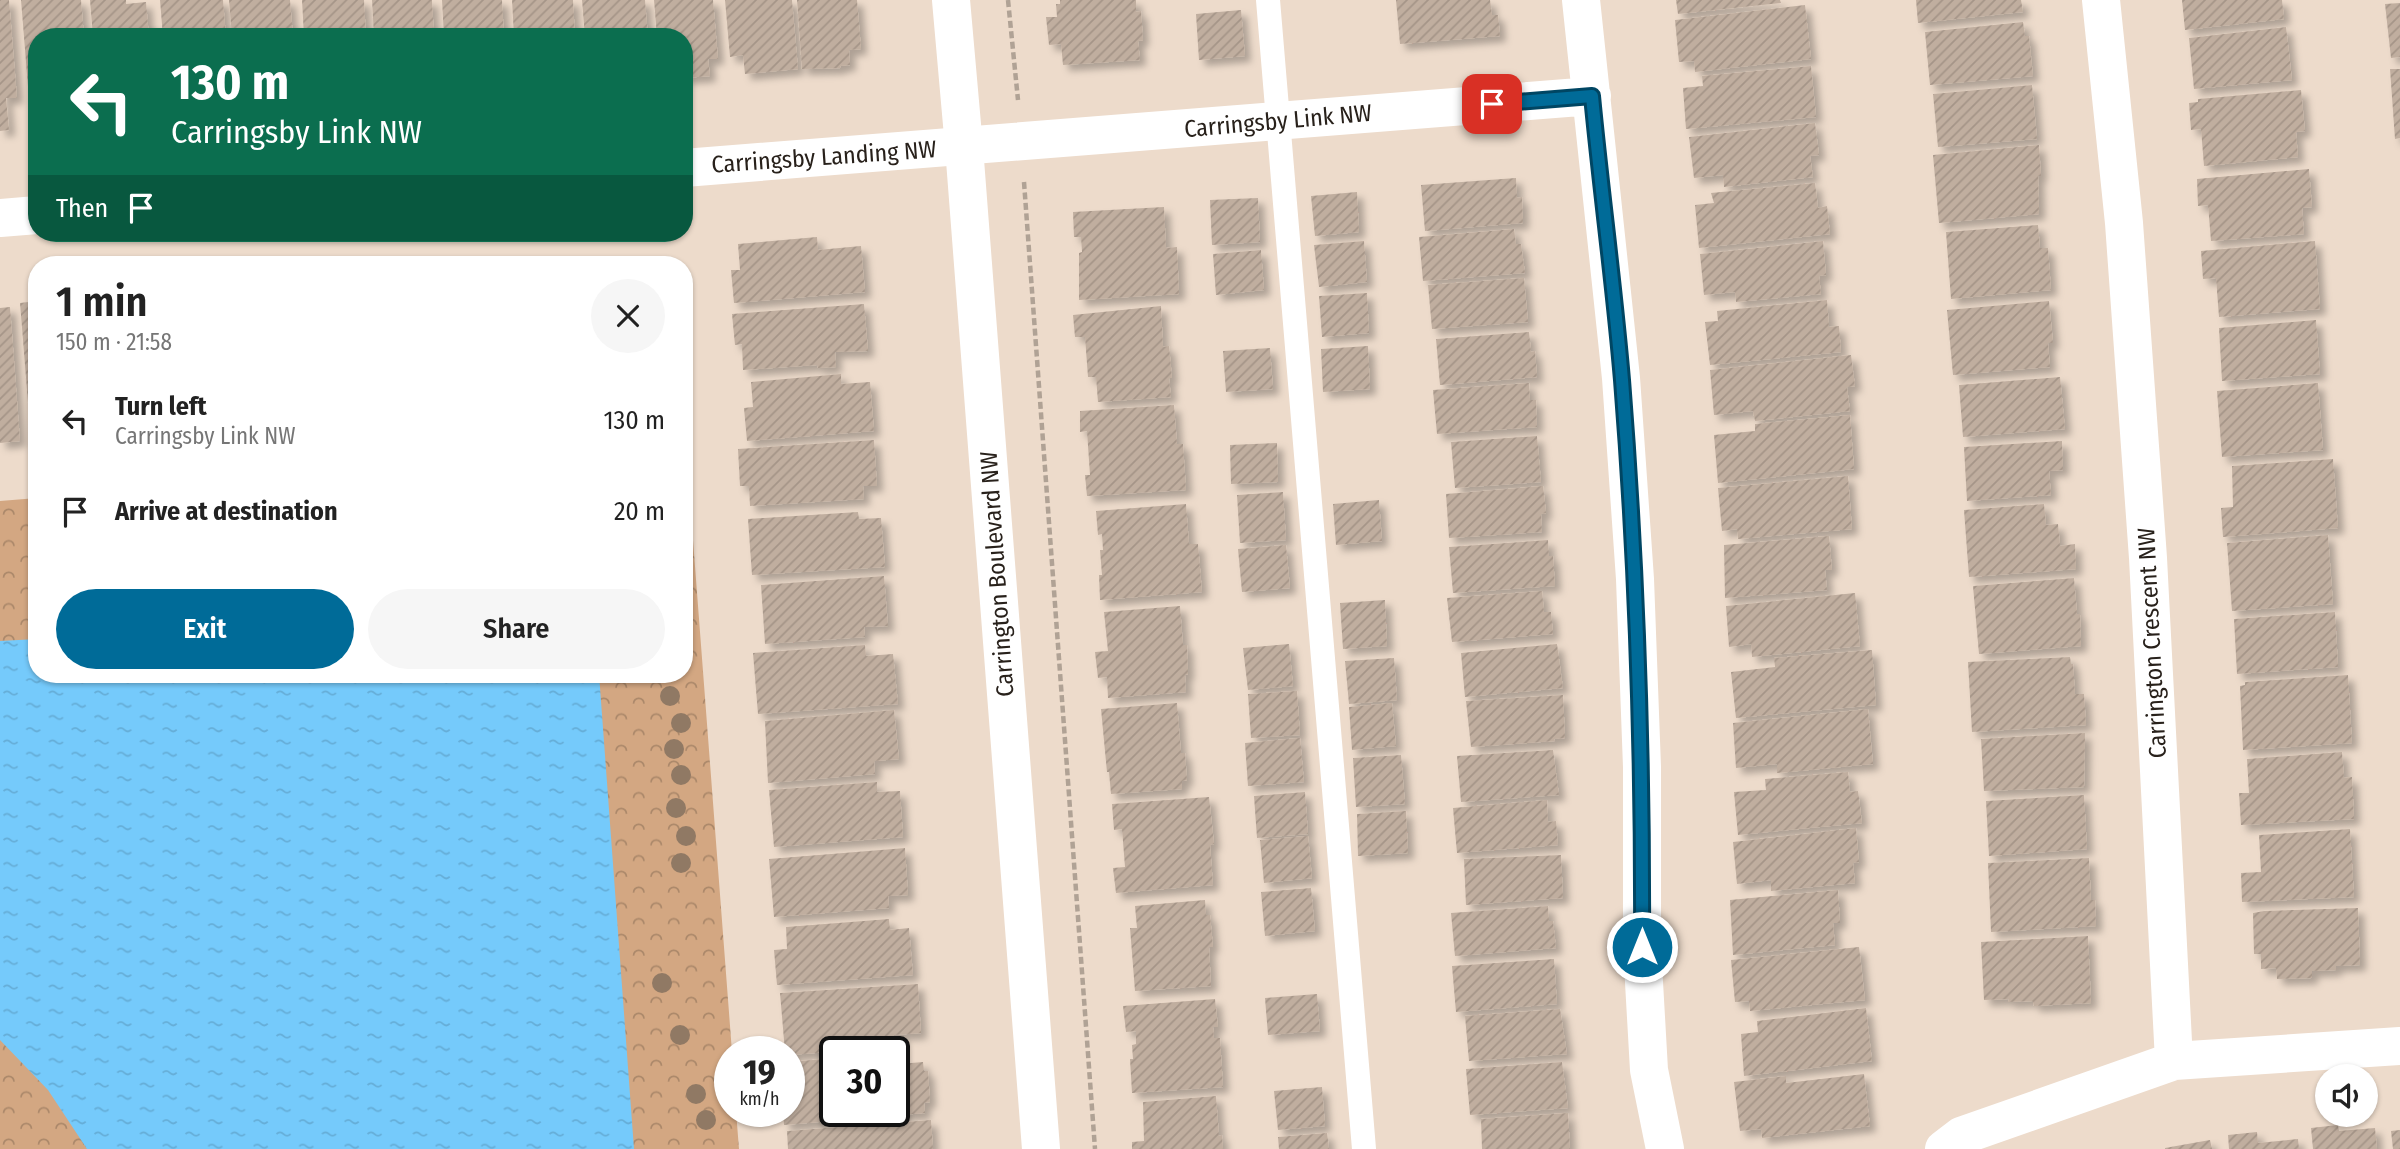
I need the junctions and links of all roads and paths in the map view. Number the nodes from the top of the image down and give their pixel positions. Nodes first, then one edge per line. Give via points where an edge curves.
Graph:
1 (951, 0) edge
2 (1008, 0) edge
3 (1268, 0) edge
4 (1581, 0) edge
5 (2101, 0) edge
6 (1016, 77) dead end
7 (1592, 96) junction
8 (1278, 121) junction
9 (964, 147) junction
10 (693, 167) edge
11 (1026, 198) dead end
12 (28, 216) edge
13 (0, 218) edge
14 (2400, 1046) edge
15 (2174, 1061) junction
16 (1041, 1149) edge
17 (1096, 1149) edge
18 (1364, 1149) edge
19 (1665, 1149) edge
20 (1944, 1149) edge

1 - 9 street, Carrington Boulevard NW
2 - 6 path
3 - 8 lane
4 - 7 street
5 - 15 street, Carrington Crescent NW via 2124,223 2148,558
7 - 8 street, Carringsby Link NW
7 - 19 street via 1621,378 1635,579 1649,1070
8 - 9 street, Carringsby Link NW
8 - 18 lane
9 - 10 street, Carringsby Landing NW
9 - 16 street, Carrington Boulevard NW
11 - 17 path
12 - 13 street
14 - 15 street
15 - 20 street via 1961,1136

